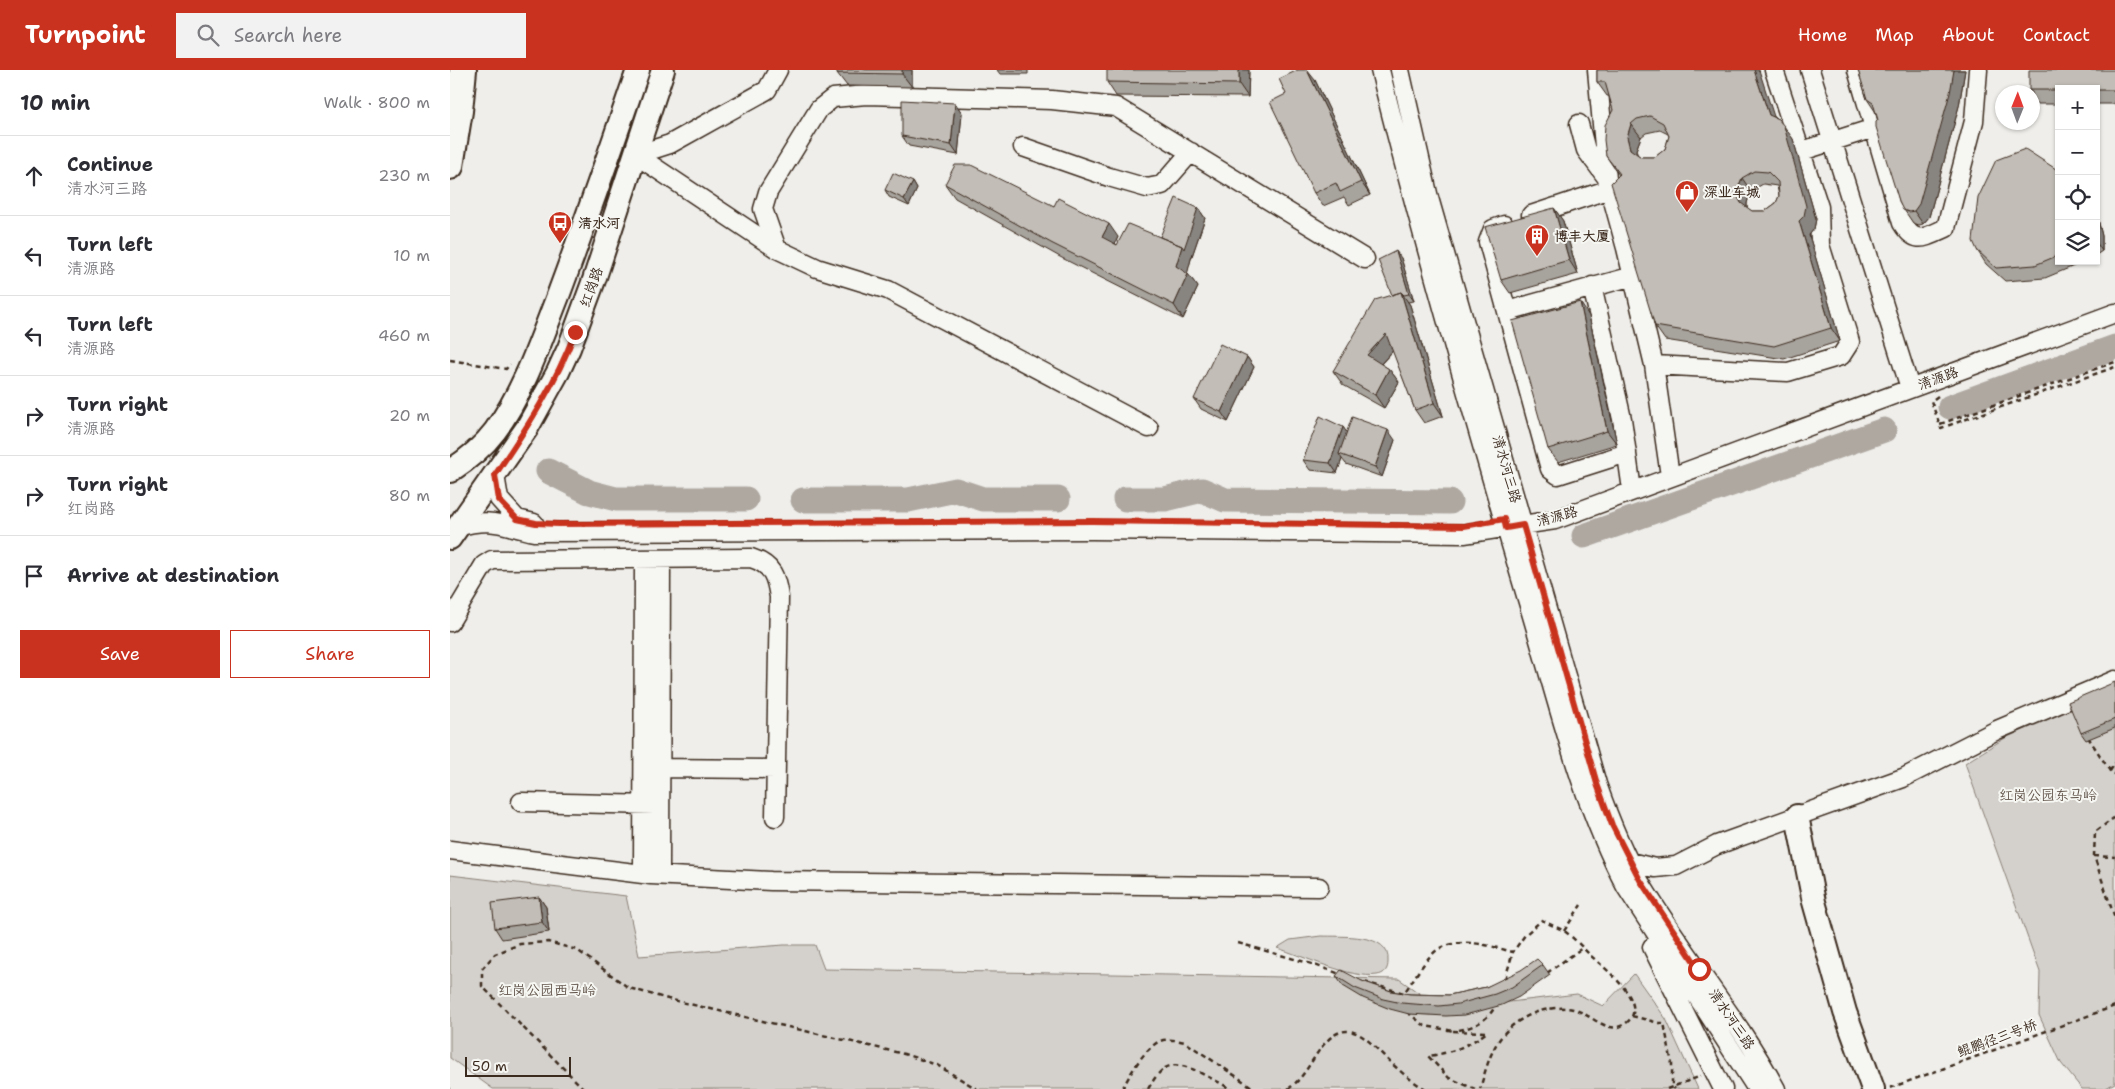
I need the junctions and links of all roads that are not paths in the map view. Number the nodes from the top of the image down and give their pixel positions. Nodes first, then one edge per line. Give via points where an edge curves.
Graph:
1 (463, 70) edge
2 (638, 70) edge
3 (663, 70) edge
4 (778, 70) edge
5 (1380, 70) edge
6 (1400, 70) edge
7 (1597, 70) edge
8 (1774, 70) edge
9 (1810, 70) edge
10 (1857, 70) edge
11 (1978, 70) edge
12 (1579, 124) dead end
13 (1874, 128) junction
14 (1832, 141) junction
15 (1022, 146) dead end
16 (1802, 151) junction
17 (1190, 152) junction
18 (636, 155) junction
19 (450, 166) edge
20 (1608, 184) junction
21 (777, 248) junction
22 (1365, 259) dead end
23 (1632, 276) junction
24 (1592, 286) junction
25 (2115, 306) edge
26 (1507, 311) junction
27 (2115, 313) edge
28 (1654, 365) junction
29 (1909, 385) junction
30 (1149, 428) dead end
31 (1627, 453) junction
32 (1669, 469) junction
33 (450, 471) edge
34 (495, 475) junction
35 (1631, 483) junction
36 (1513, 522) junction
37 (454, 532) edge
38 (652, 559) junction
39 (450, 622) edge
40 (2115, 680) edge
41 (652, 768) junction
42 (776, 769) junction
43 (521, 802) dead end
44 (652, 805) junction
45 (1797, 816) junction
46 (775, 817) dead end
47 (450, 850) edge
48 (1623, 864) junction
49 (652, 874) junction
50 (1319, 887) dead end
51 (1626, 887) junction
52 (1665, 949) junction
53 (1723, 1089) edge
54 (1737, 1089) edge
55 (1757, 1089) edge
56 (1776, 1089) edge
57 (1873, 1089) edge

1 - 19 highway
2 - 33 main road, 红岗路 via 577,245 516,397 489,437 467,460
3 - 18 main road, 红岗路
4 - 18 street via 767,90 670,144
5 - 36 street, 清水河三路 via 1412,198
6 - 36 street, 清水河三路 via 1429,198
7 - 20 street
8 - 16 street
9 - 14 street
10 - 13 street
11 - 13 street via 1974,121 1946,228 1918,238 1910,235 1902,223
12 - 20 street via 1586,150
13 - 14 street
14 - 16 street
14 - 29 street
15 - 17 street via 1147,188 1162,185
16 - 28 street via 1819,207 1820,245 1850,342 1841,356 1788,372
17 - 21 street via 1116,107 1052,100 833,98 819,109 768,192 763,209
17 - 22 street
18 - 21 street
18 - 34 main road, 红岗路 via 569,348 536,412
20 - 23 street
20 - 26 street via 1493,228 1488,242
21 - 30 street via 817,268 888,290
23 - 24 street
23 - 28 street
24 - 26 street
24 - 31 street via 1614,377
25 - 29 street, 清源路
26 - 31 street via 1550,468 1558,476
27 - 29 street, 清源路
28 - 32 street
29 - 32 street, 清源路
29 - 36 street, 清源路 via 1555,520
31 - 35 street
32 - 35 street, 清源路
34 - 36 street, 清源路 via 499,500 517,519 536,523 1092,521 1464,526
34 - 37 main road, 红岗路
35 - 36 street, 清源路
36 - 37 street, 清源路 via 1464,534 1102,530 534,532 492,521 476,522
36 - 48 street, 清水河三路 via 1584,788
38 - 39 street via 492,560 484,565
38 - 41 street
38 - 42 street via 751,558 771,570 779,597
40 - 45 street via 1997,730 1903,778
41 - 42 street
41 - 44 street
42 - 46 street
43 - 44 street
44 - 49 street
45 - 48 street via 1717,845 1676,866 1655,868
45 - 57 main road via 1817,911 1845,1012
47 - 49 street
48 - 51 street, 清水河三路
48 - 56 street, 清水河三路 via 1640,880
49 - 50 street via 771,881
51 - 52 street, 清水河三路
51 - 53 street via 1650,944
52 - 54 street via 1691,1006
52 - 55 street, 清水河三路

